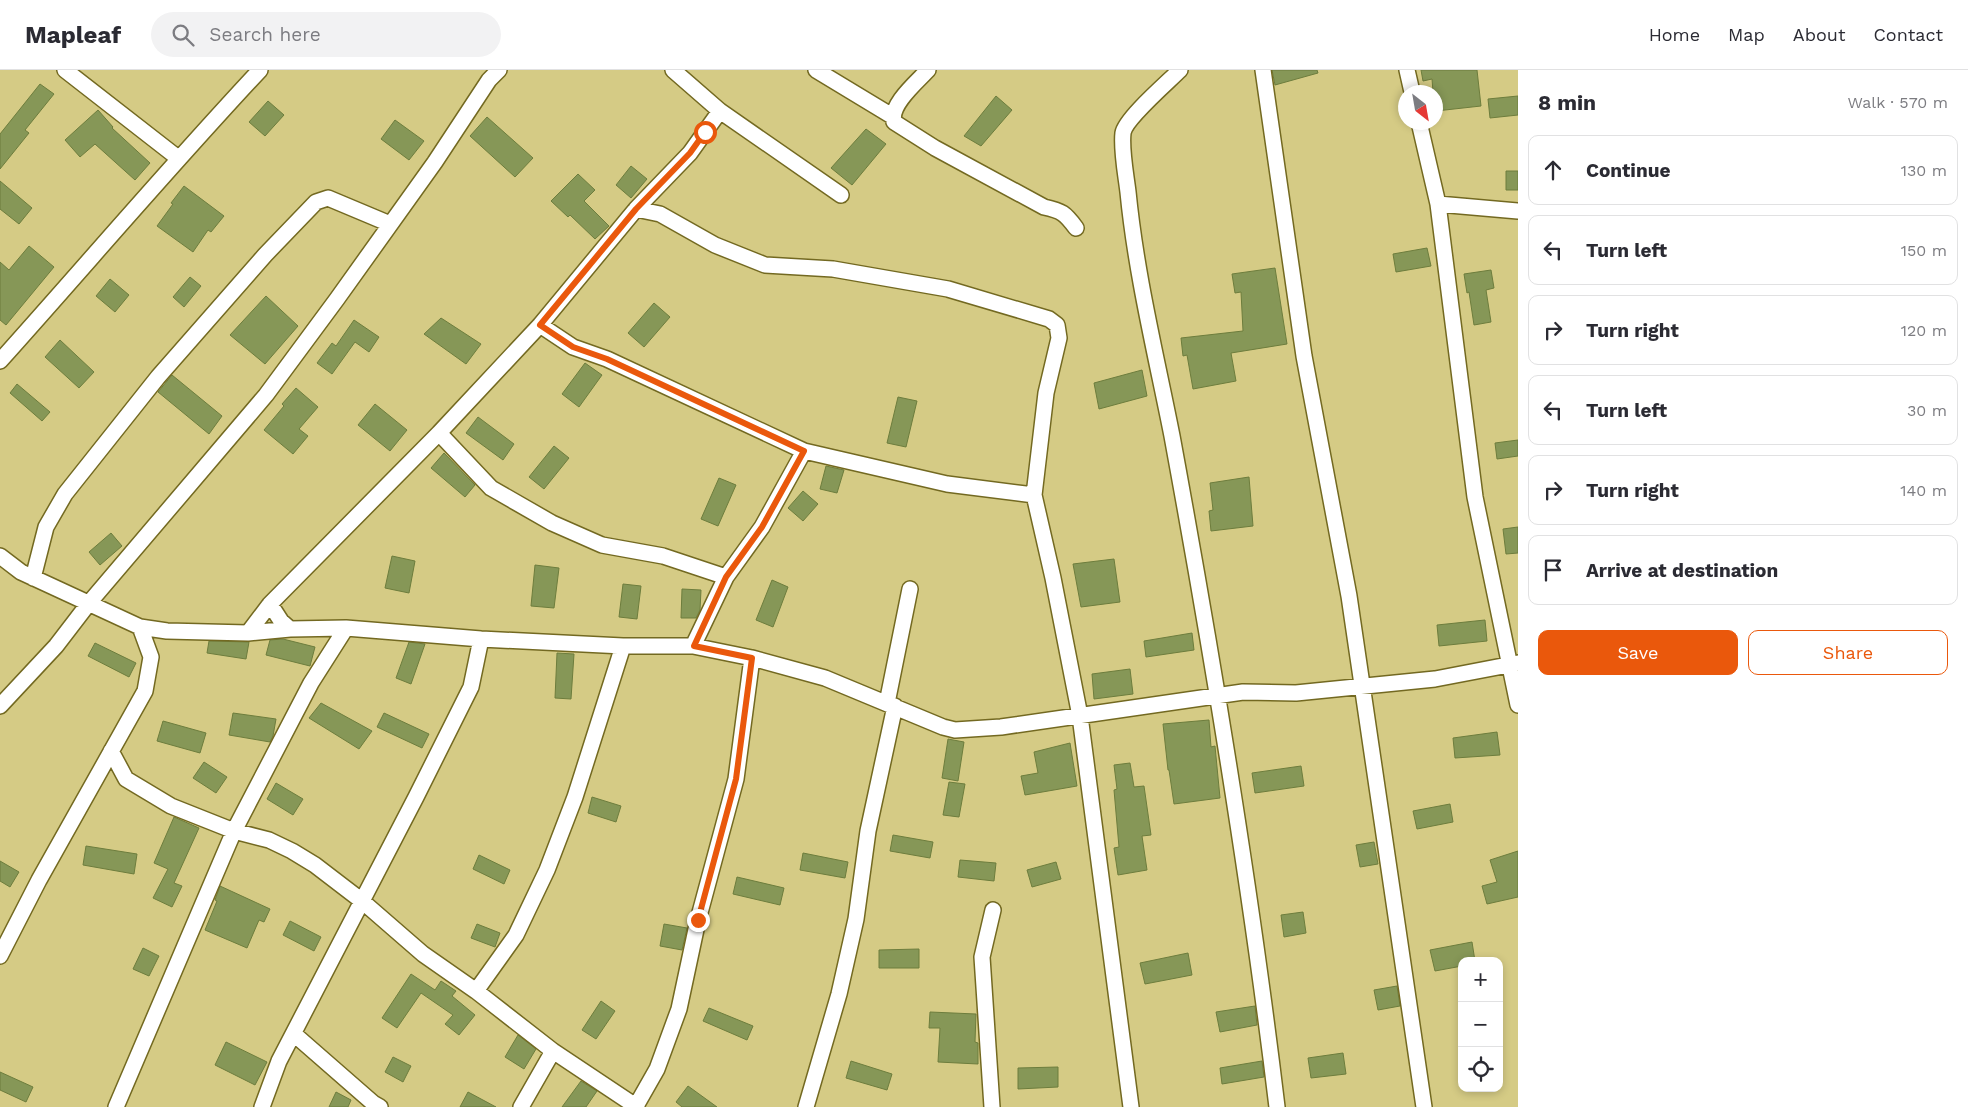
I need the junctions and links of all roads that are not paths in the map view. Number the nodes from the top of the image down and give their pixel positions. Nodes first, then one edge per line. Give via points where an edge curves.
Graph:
1 (65, 70) edge
2 (260, 70) edge
3 (499, 70) edge
4 (816, 70) edge
5 (928, 70) edge
6 (1180, 70) edge
7 (1263, 70) edge
8 (1407, 70) edge
9 (679, 72) edge
10 (1410, 85) edge
11 (720, 110) junction
12 (892, 116) junction
13 (1421, 130) edge
14 (178, 158) junction
15 (651, 195) junction
16 (841, 195) dead end
17 (1438, 204) junction
18 (636, 209) junction
19 (1518, 211) edge
20 (660, 214) junction
21 (390, 224) junction
22 (1076, 228) dead end
23 (540, 325) junction
24 (0, 361) edge
25 (440, 433) junction
26 (804, 451) junction
27 (1034, 495) junction
28 (0, 556) edge
29 (726, 577) junction
30 (33, 578) junction
31 (910, 589) dead end
32 (88, 603) junction
33 (270, 604) junction
34 (140, 627) junction
35 (346, 628) junction
36 (290, 629) junction
37 (168, 631) junction
38 (248, 633) junction
39 (481, 639) junction
40 (623, 646) junction
41 (694, 646) junction
42 (151, 657) junction
43 (752, 658) junction
44 (1514, 663) edge
45 (1363, 687) junction
46 (1217, 696) junction
47 (891, 705) junction
48 (1518, 705) edge
49 (0, 706) edge
50 (1080, 716) junction
51 (111, 751) junction
52 (234, 831) junction
53 (362, 900) junction
54 (992, 910) dead end
55 (0, 956) edge
56 (476, 991) junction
57 (294, 1034) junction
58 (553, 1051) junction
59 (116, 1107) edge
60 (262, 1107) edge
61 (380, 1107) edge
62 (522, 1107) edge
63 (636, 1107) edge
64 (806, 1107) edge
65 (992, 1107) edge
66 (1131, 1107) edge
67 (1277, 1107) edge
68 (1424, 1107) edge

1 - 14 street
2 - 14 street
3 - 21 street
4 - 12 street
5 - 12 street via 896,105
6 - 46 street via 1123,131 1131,223
7 - 45 street via 1304,356
8 - 10 street
9 - 11 street
11 - 15 street via 690,153
11 - 16 street
12 - 22 street via 894,122 935,148 1044,207 1060,211
13 - 17 street
14 - 24 street
15 - 18 street
15 - 20 street
17 - 19 street
17 - 44 street via 1476,497
18 - 20 street
18 - 23 street
20 - 27 street via 715,245 765,265 833,269 948,289 1049,319 1057,325 1059,338 1046,393
21 - 30 street via 328,198 316,202 265,255 158,378 65,494 46,527
21 - 32 street via 266,396
23 - 25 street
23 - 26 street via 573,347 607,359
25 - 29 street via 491,488 552,523 602,545 663,556
25 - 33 street
26 - 27 street via 947,484
26 - 29 street via 762,527
27 - 50 street
28 - 30 street
29 - 41 street
30 - 32 street
31 - 47 street
32 - 34 street
32 - 49 street via 56,646
33 - 36 street
33 - 38 street
34 - 37 street
34 - 42 street
35 - 36 street
35 - 39 street
35 - 52 street via 311,683
36 - 38 street
37 - 38 street
37 - 42 street
39 - 40 street
39 - 53 street via 470,687
40 - 41 street
40 - 56 street via 575,797 547,870 516,935
41 - 43 street
42 - 51 street via 145,691
43 - 47 street via 825,678
43 - 63 street via 736,779 698,920 679,1009 657,1069
44 - 45 street via 1435,679
44 - 48 street
45 - 46 street
45 - 68 street
46 - 50 street
46 - 67 street
47 - 50 street via 955,730
47 - 64 street via 856,919 839,994
50 - 66 street
51 - 52 street via 126,779 171,806
51 - 55 street via 38,880
52 - 53 street via 269,840 292,851
52 - 59 street
53 - 56 street via 423,954
53 - 57 street
54 - 65 street via 982,957
56 - 58 street
57 - 60 street via 279,1061
57 - 61 street
58 - 62 street
58 - 63 street

